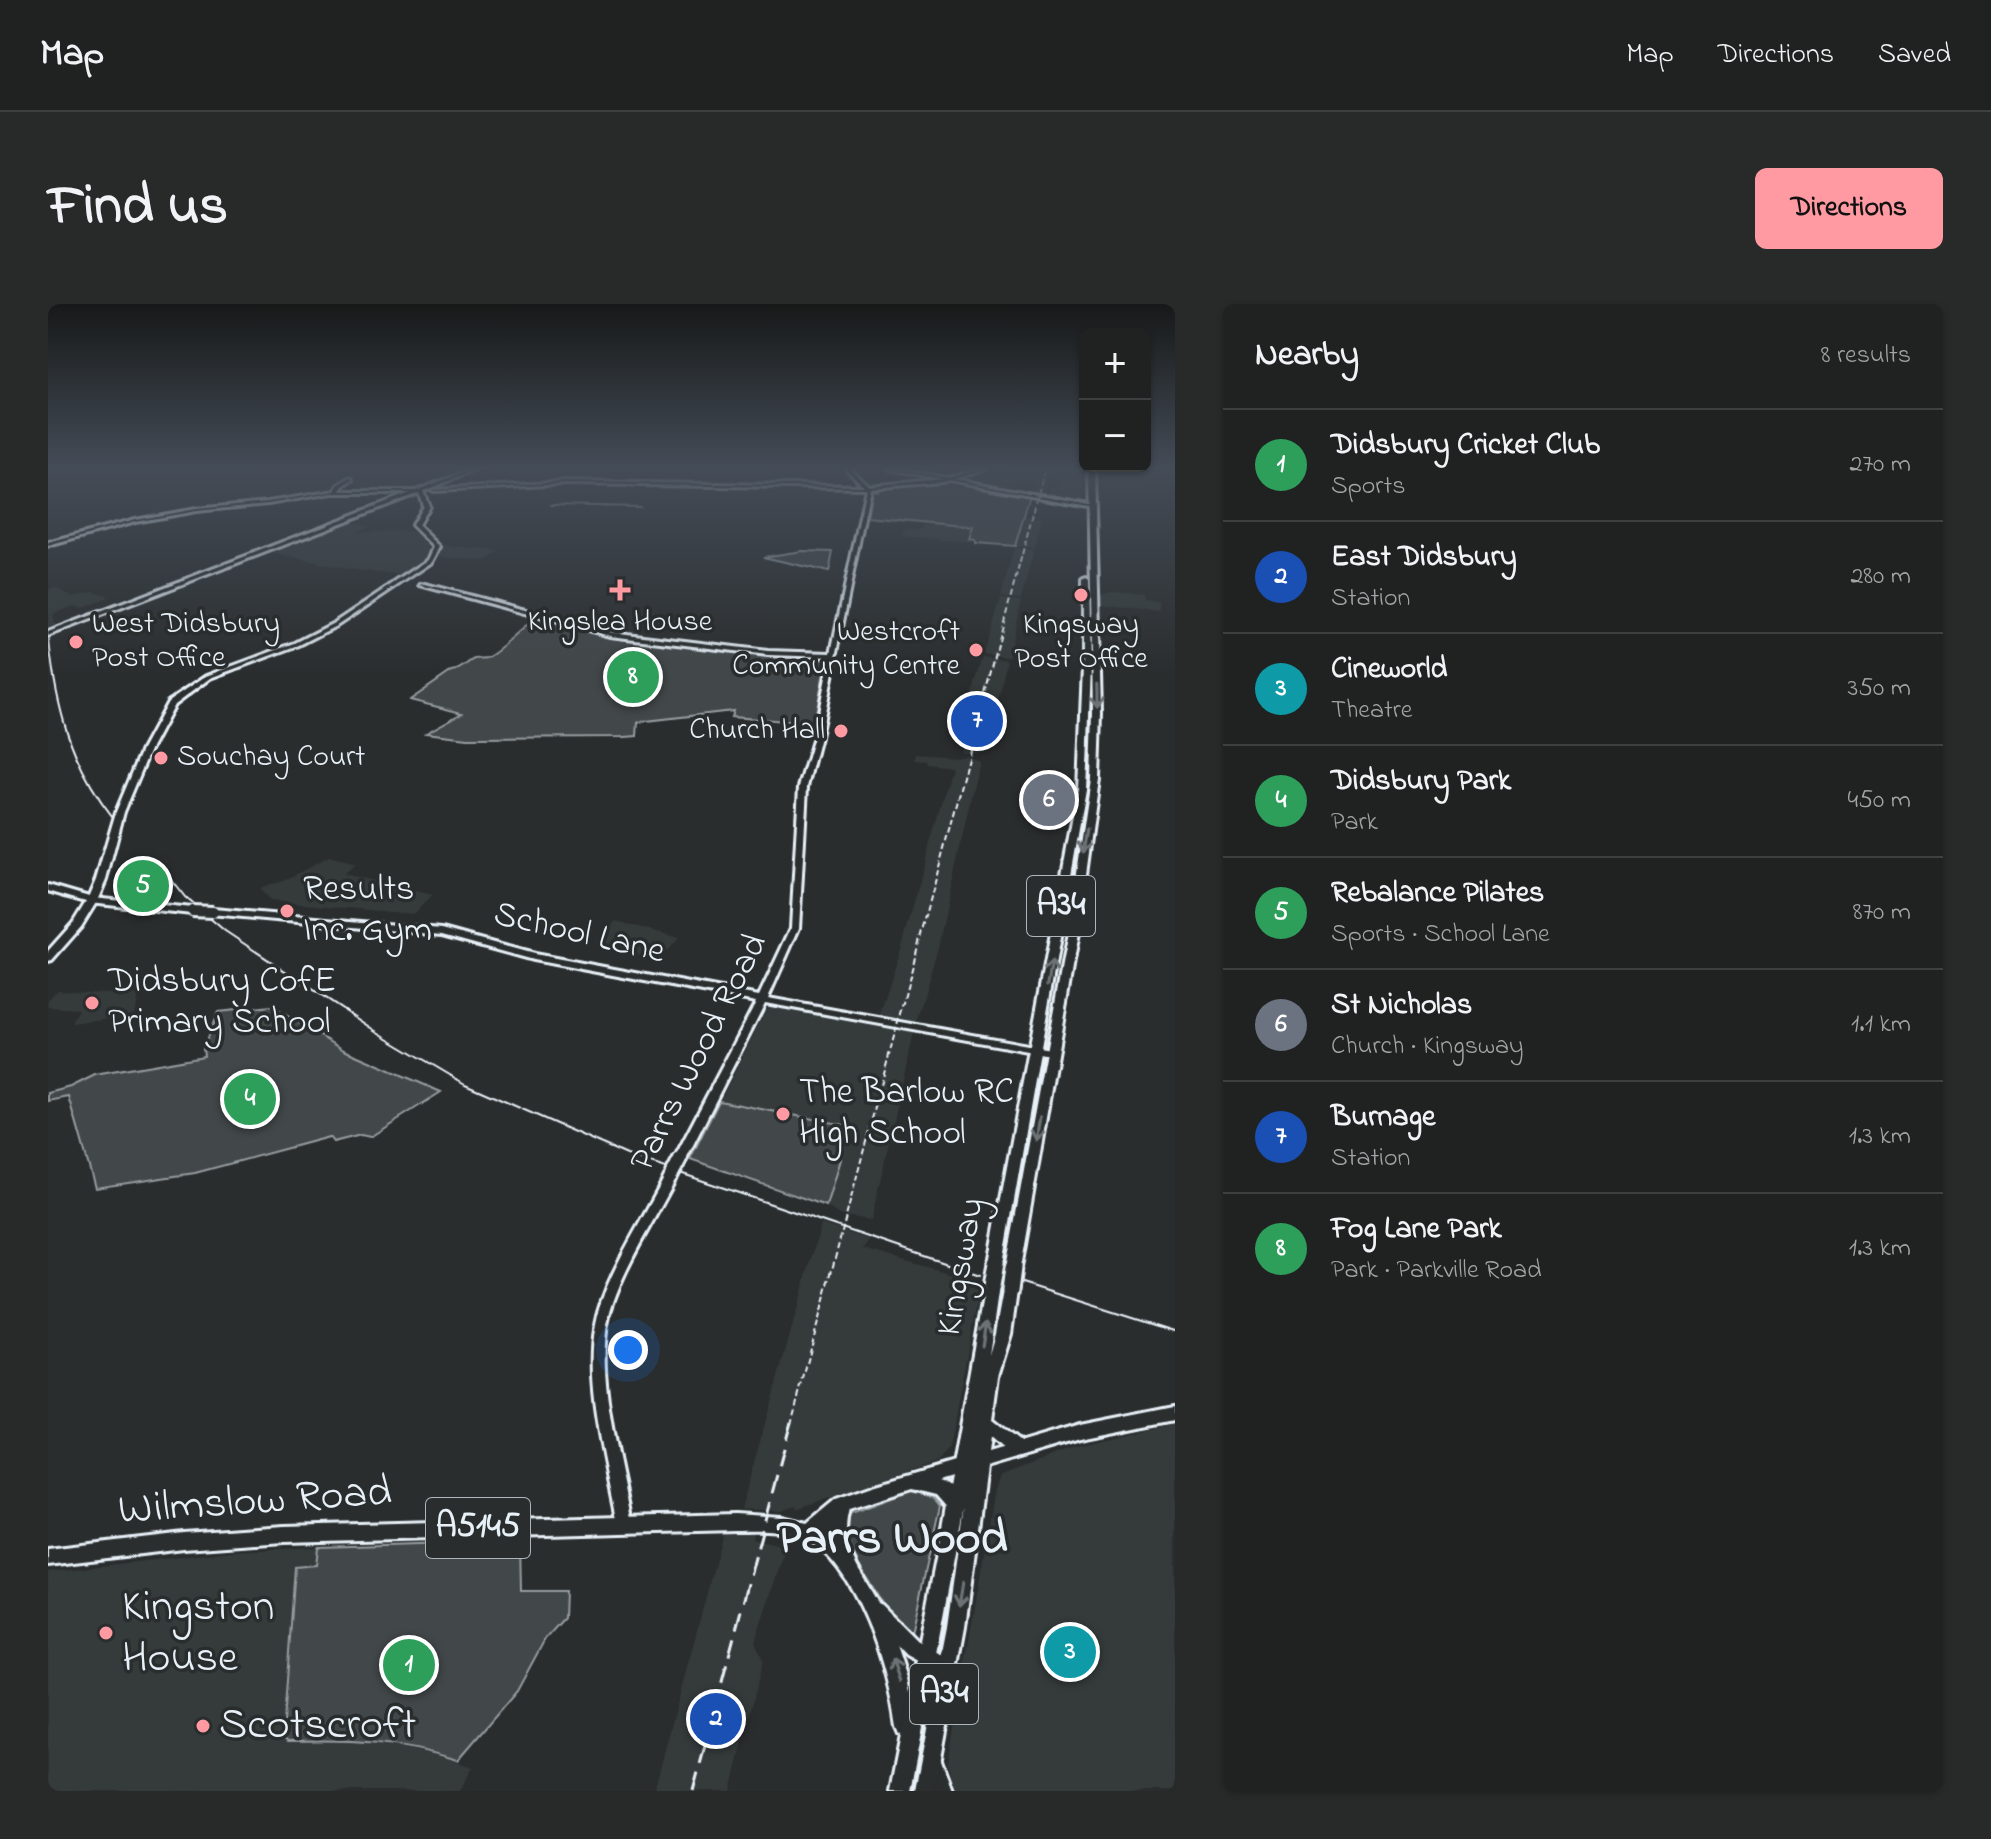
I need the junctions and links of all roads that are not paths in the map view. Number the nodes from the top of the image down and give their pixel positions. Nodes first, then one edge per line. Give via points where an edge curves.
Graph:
1 (78, 537) edge
2 (300, 537) edge
3 (425, 537) edge
4 (858, 537) edge
5 (1090, 537) edge
6 (48, 545) edge
7 (423, 585) dead end
8 (1091, 590) junction
9 (48, 634) edge
10 (834, 655) junction
11 (1090, 764) junction
12 (1087, 793) junction
13 (48, 888) edge
14 (98, 889) junction
15 (72, 895) junction
16 (92, 901) junction
17 (48, 958) edge
18 (763, 1000) junction
19 (1035, 1049) junction
20 (1050, 1052) junction
21 (1175, 1413) edge
22 (983, 1422) junction
23 (1018, 1450) junction
24 (970, 1463) junction
25 (910, 1482) junction
26 (842, 1504) junction
27 (956, 1506) junction
28 (624, 1524) junction
29 (810, 1532) junction
30 (48, 1557) edge
31 (842, 1558) junction
32 (867, 1602) junction
33 (927, 1659) junction
34 (948, 1669) junction
35 (910, 1741) junction
36 (931, 1761) junction
37 (900, 1791) edge
38 (925, 1791) edge
39 (942, 1791) edge

1 - 6 street
2 - 9 main road
3 - 14 main road via 437,547 430,561 336,624 208,677 169,707 120,812
4 - 10 street, Parrs Wood Road
5 - 8 main road, Kingsway / A34
7 - 10 street via 610,634 768,653
8 - 11 main road, Kingsway / A34
8 -> 11 main road, Kingsway / A34 via 1097,713
10 - 18 street, Parrs Wood Road via 803,787 795,928
11 - 12 main road, Kingsway / A34
19 -> 12 main road, Kingsway / A34
12 -> 20 main road, Kingsway / A34 via 1073,933
13 - 15 main road
14 - 15 main road
14 - 16 main road
15 - 16 main road
16 - 17 main road
16 - 18 street, School Lane, bridge via 442,932 533,957
18 - 19 street, School Lane
18 - 28 street, Parrs Wood Road, bridge via 609,1299 600,1328 599,1370
19 - 20 street, School Lane
24 -> 19 main road, Kingsway / A34, bridge via 992,1286
20 -> 22 main road, Kingsway / A34, bridge
21 - 23 main road
22 - 23 main road
22 - 24 main road, Kingsway / A34
23 - 24 main road
24 - 25 main road
24 - 27 main road, Kingsway / A34
24 -> 34 main road, Kingsway / A34
25 - 26 main road
25 - 27 main road via 941,1489
26 - 29 main road
26 - 31 main road, Wilmslow Road / A5145 via 836,1524
27 - 33 main road, Kingsway / A34
28 - 29 main road, Wilmslow Road / A5145 via 735,1522
28 - 30 main road, Wilmslow Road / A5145 via 269,1535
29 - 31 main road, Wilmslow Road / A5145
31 - 32 main road, Wilmslow Road / A5145
32 - 33 main road, Wilmslow Road / A5145
35 -> 32 main road, Wilmslow Road / A5145 via 896,1668
33 - 34 main road, Wilmslow Road / A5145
33 - 35 main road, Kingsway / A34
34 - 36 main road, Kingsway / A34
35 - 37 main road, Kingsway / A34
36 - 38 main road, Kingsway / A34
36 - 39 main road

